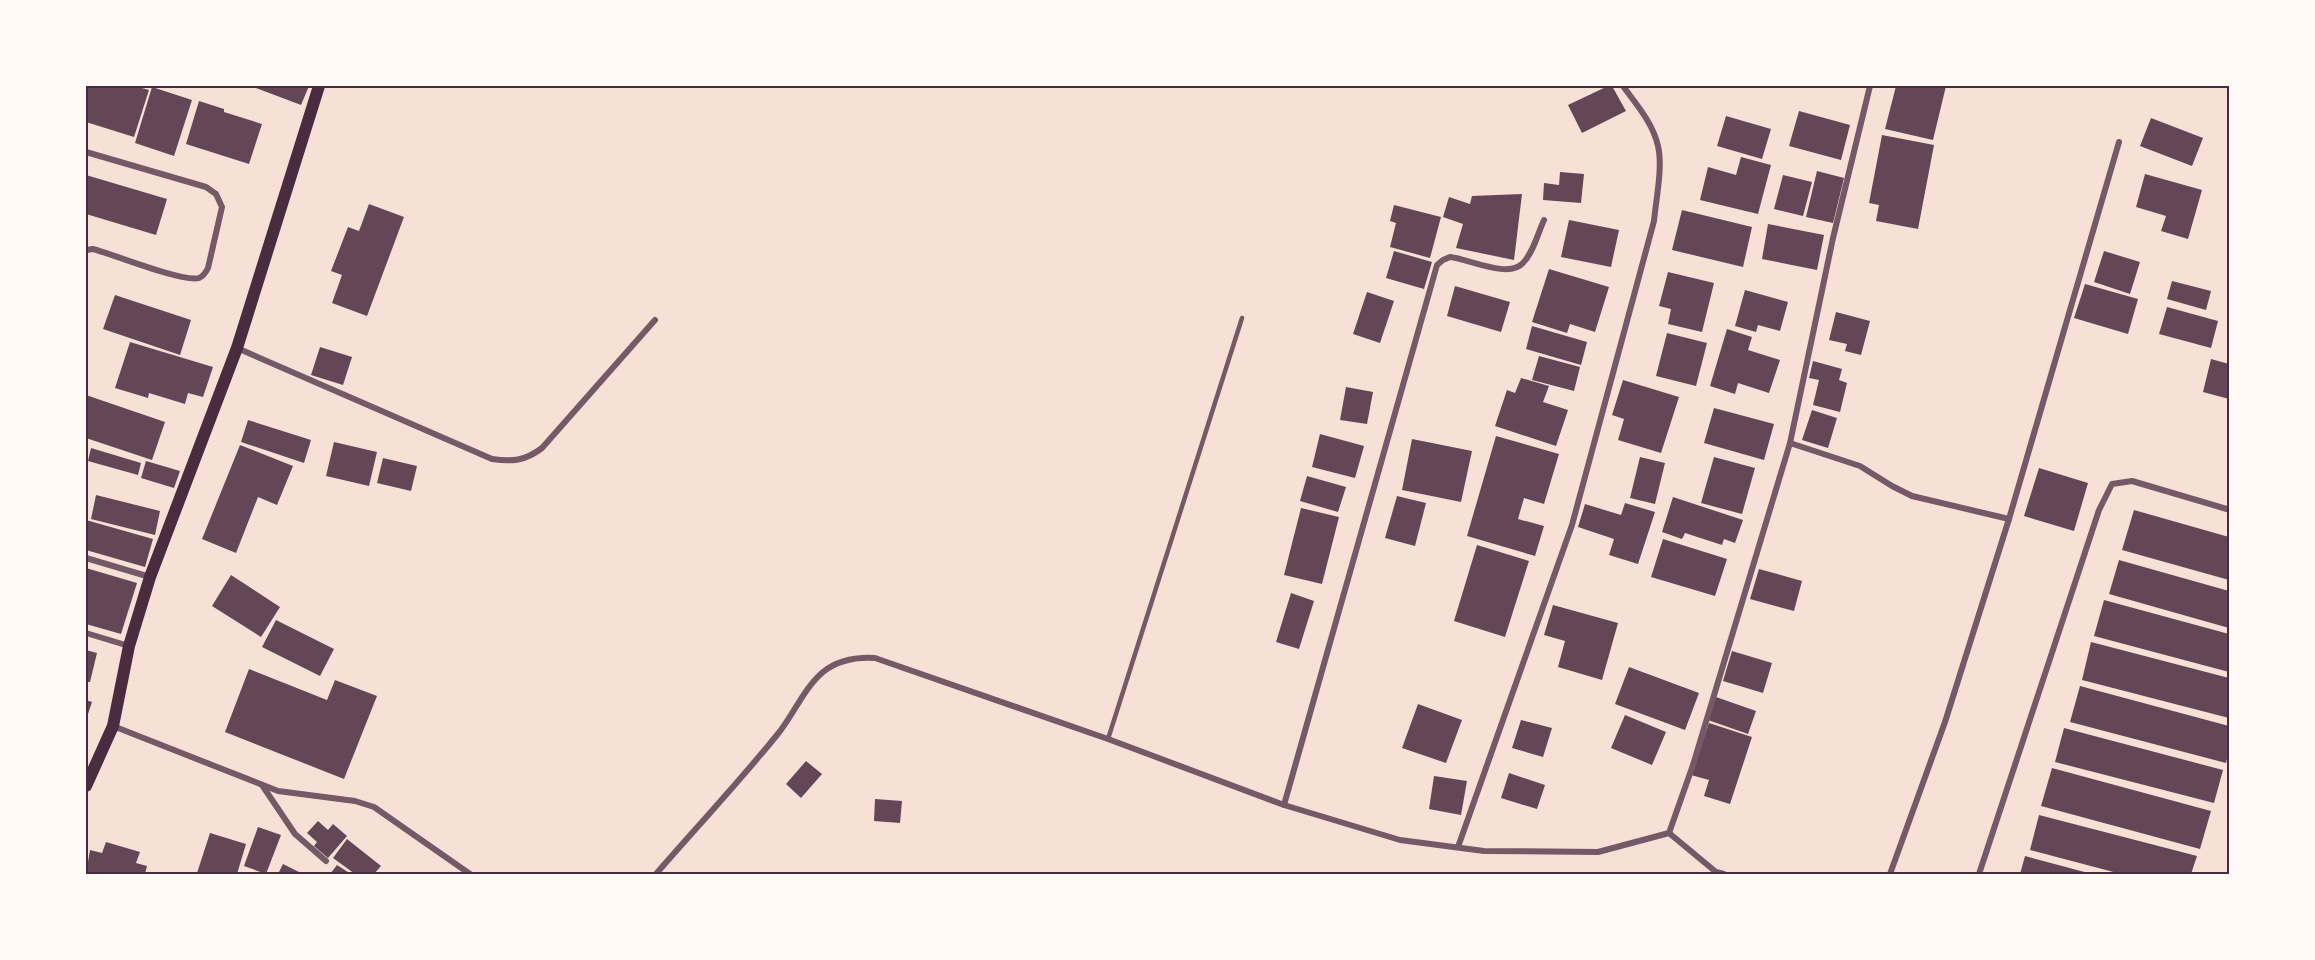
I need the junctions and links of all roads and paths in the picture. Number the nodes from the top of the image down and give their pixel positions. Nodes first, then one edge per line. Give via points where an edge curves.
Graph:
1 (319, 86) edge
2 (1623, 86) edge
3 (1870, 86) edge
4 (2119, 142) dead end
5 (86, 152) edge
6 (1544, 220) dead end
7 (86, 250) edge
8 (1242, 318) dead end
9 (655, 320) dead end
10 (237, 348) junction
11 (1790, 443) junction
12 (2229, 510) edge
13 (2009, 519) junction
14 (86, 558) edge
15 (150, 577) junction
16 (86, 633) edge
17 (129, 646) junction
18 (112, 726) junction
19 (1108, 739) junction
20 (262, 784) junction
21 (86, 786) edge
22 (1284, 805) junction
23 (1669, 833) junction
24 (1458, 847) junction
25 (326, 861) dead end
26 (470, 874) edge
27 (656, 874) edge
28 (1724, 874) edge
29 (1890, 874) edge
30 (1978, 874) edge

1 - 10 main road
2 - 24 street via 1648,121 1658,147 1654,221 1572,525
3 - 11 street
4 - 13 street
5 - 7 street via 206,187 216,194 222,207 208,268 198,278
6 - 22 street via 1518,267 1504,270 1450,257 1437,265
8 - 19 lane
9 - 10 street via 542,448 532,456 509,461 492,459
10 - 15 main road
11 - 13 street via 1860,466 1912,496
11 - 23 street
12 - 30 street via 2132,481 2112,484 2099,510
13 - 29 street via 1945,722
14 - 15 street
15 - 17 main road
16 - 17 street
17 - 18 main road
18 - 20 street
18 - 21 main road
19 - 22 street
19 - 27 street via 875,658 844,660 812,682 779,733
20 - 25 street via 295,834
20 - 26 street via 278,791 374,807
22 - 24 street via 1400,840
23 - 24 street via 1598,852 1484,851
23 - 28 street via 1716,872

